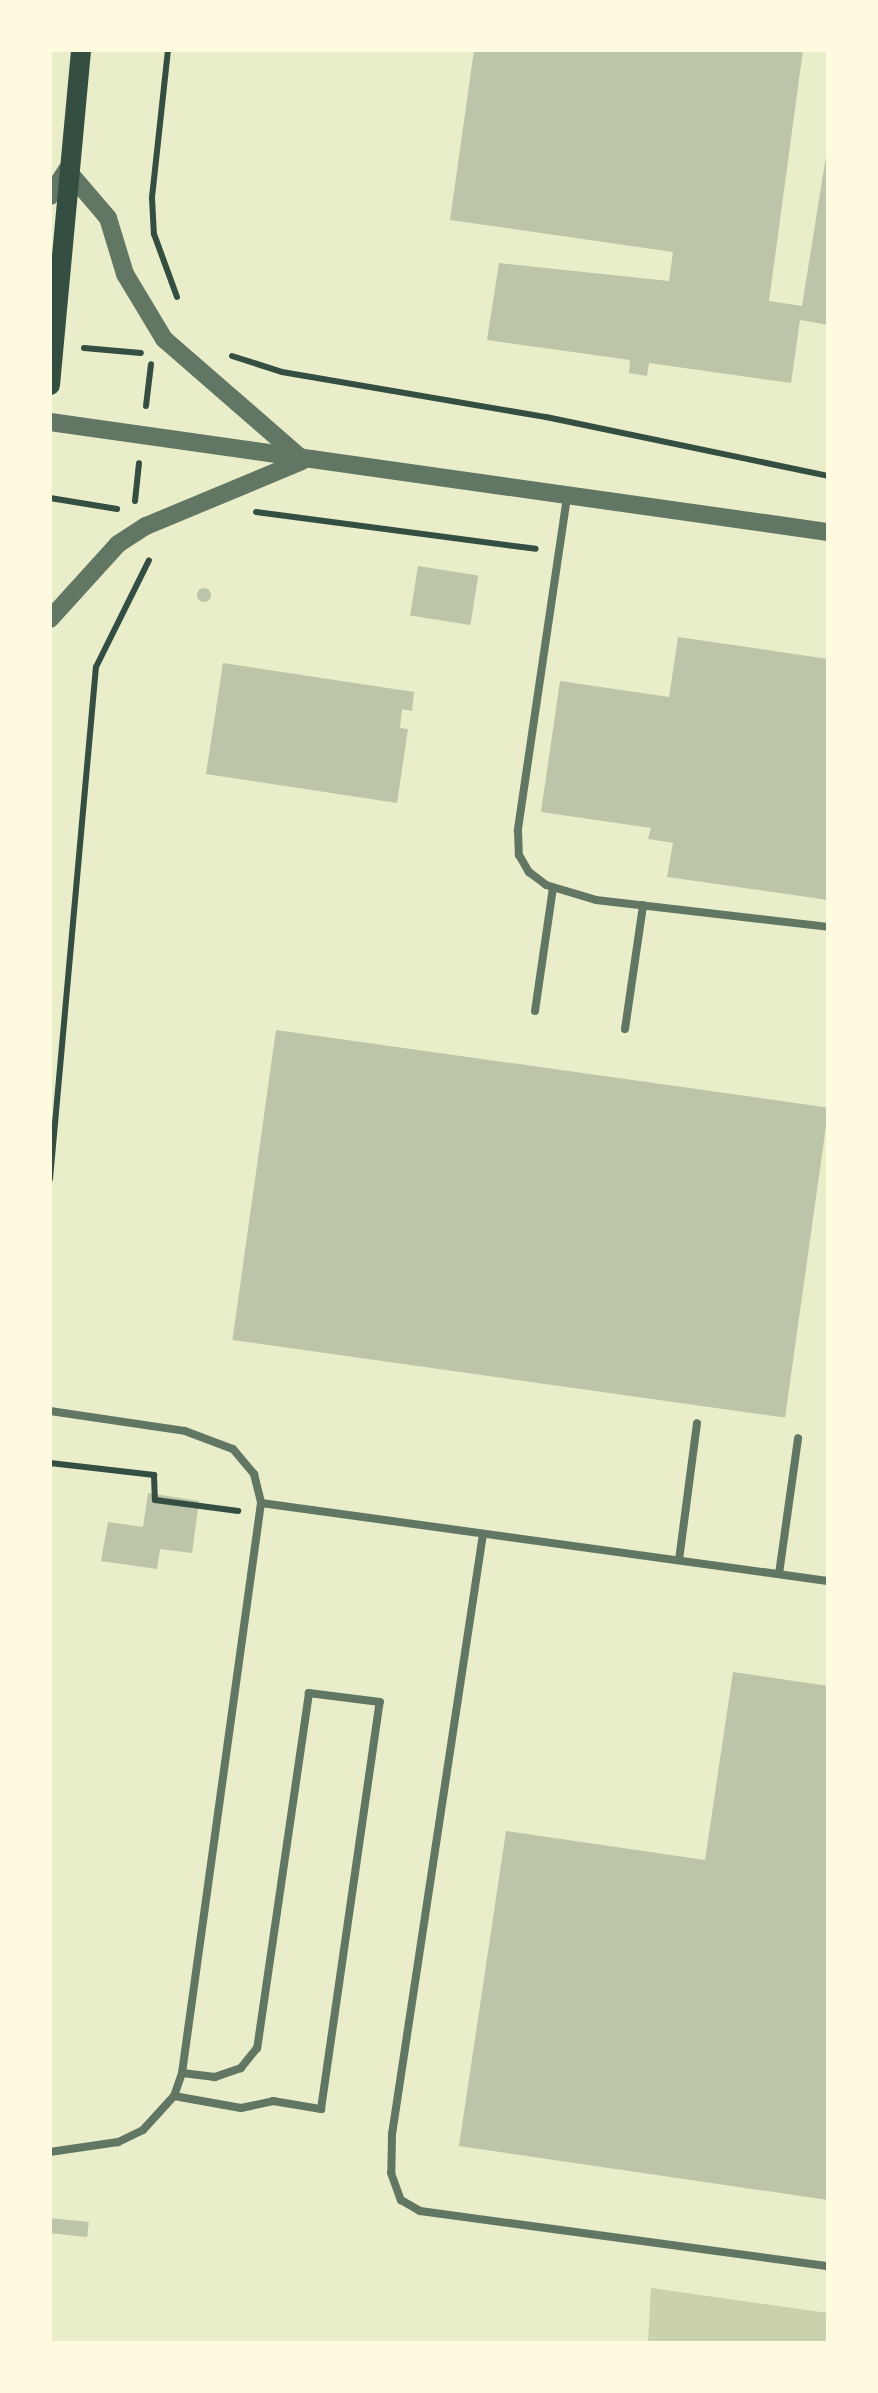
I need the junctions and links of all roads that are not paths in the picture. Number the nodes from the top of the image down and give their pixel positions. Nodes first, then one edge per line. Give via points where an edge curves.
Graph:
1 (81, 50) edge
2 (67, 170) junction
3 (50, 196) edge
4 (50, 385) edge
5 (50, 422) edge
6 (304, 460) junction
7 (567, 496) junction
8 (828, 532) edge
9 (50, 619) edge
10 (553, 888) junction
11 (643, 906) junction
12 (828, 927) edge
13 (535, 1012) dead end
14 (625, 1028) dead end
15 (50, 1411) edge
16 (697, 1423) dead end
17 (798, 1438) dead end
18 (260, 1508) junction
19 (483, 1534) junction
20 (679, 1560) junction
21 (778, 1574) junction
22 (828, 1580) edge
23 (182, 2073) junction
24 (174, 2096) junction
25 (50, 2152) edge
26 (828, 2266) edge

1 - 2 main road
2 - 3 street
2 - 4 main road
2 - 6 street via 108,218 125,274 164,339
5 - 6 street
6 - 7 street
6 - 9 street via 146,526 118,544
7 - 8 street
7 - 10 lane via 518,830 530,872
10 - 11 lane
10 - 13 lane
11 - 12 lane
11 - 14 lane
15 - 18 lane via 185,1431 233,1449 254,1474
16 - 20 lane
17 - 21 lane
18 - 19 lane
18 - 23 lane
19 - 20 lane
19 - 26 lane via 392,2134 391,2174 401,2200 420,2212
20 - 21 lane
21 - 22 lane
23 - 24 lane
23 - 24 lane via 228,2073 257,2048 309,1693 380,1702 320,2109 273,2101 241,2108
24 - 25 lane via 143,2130 118,2142

